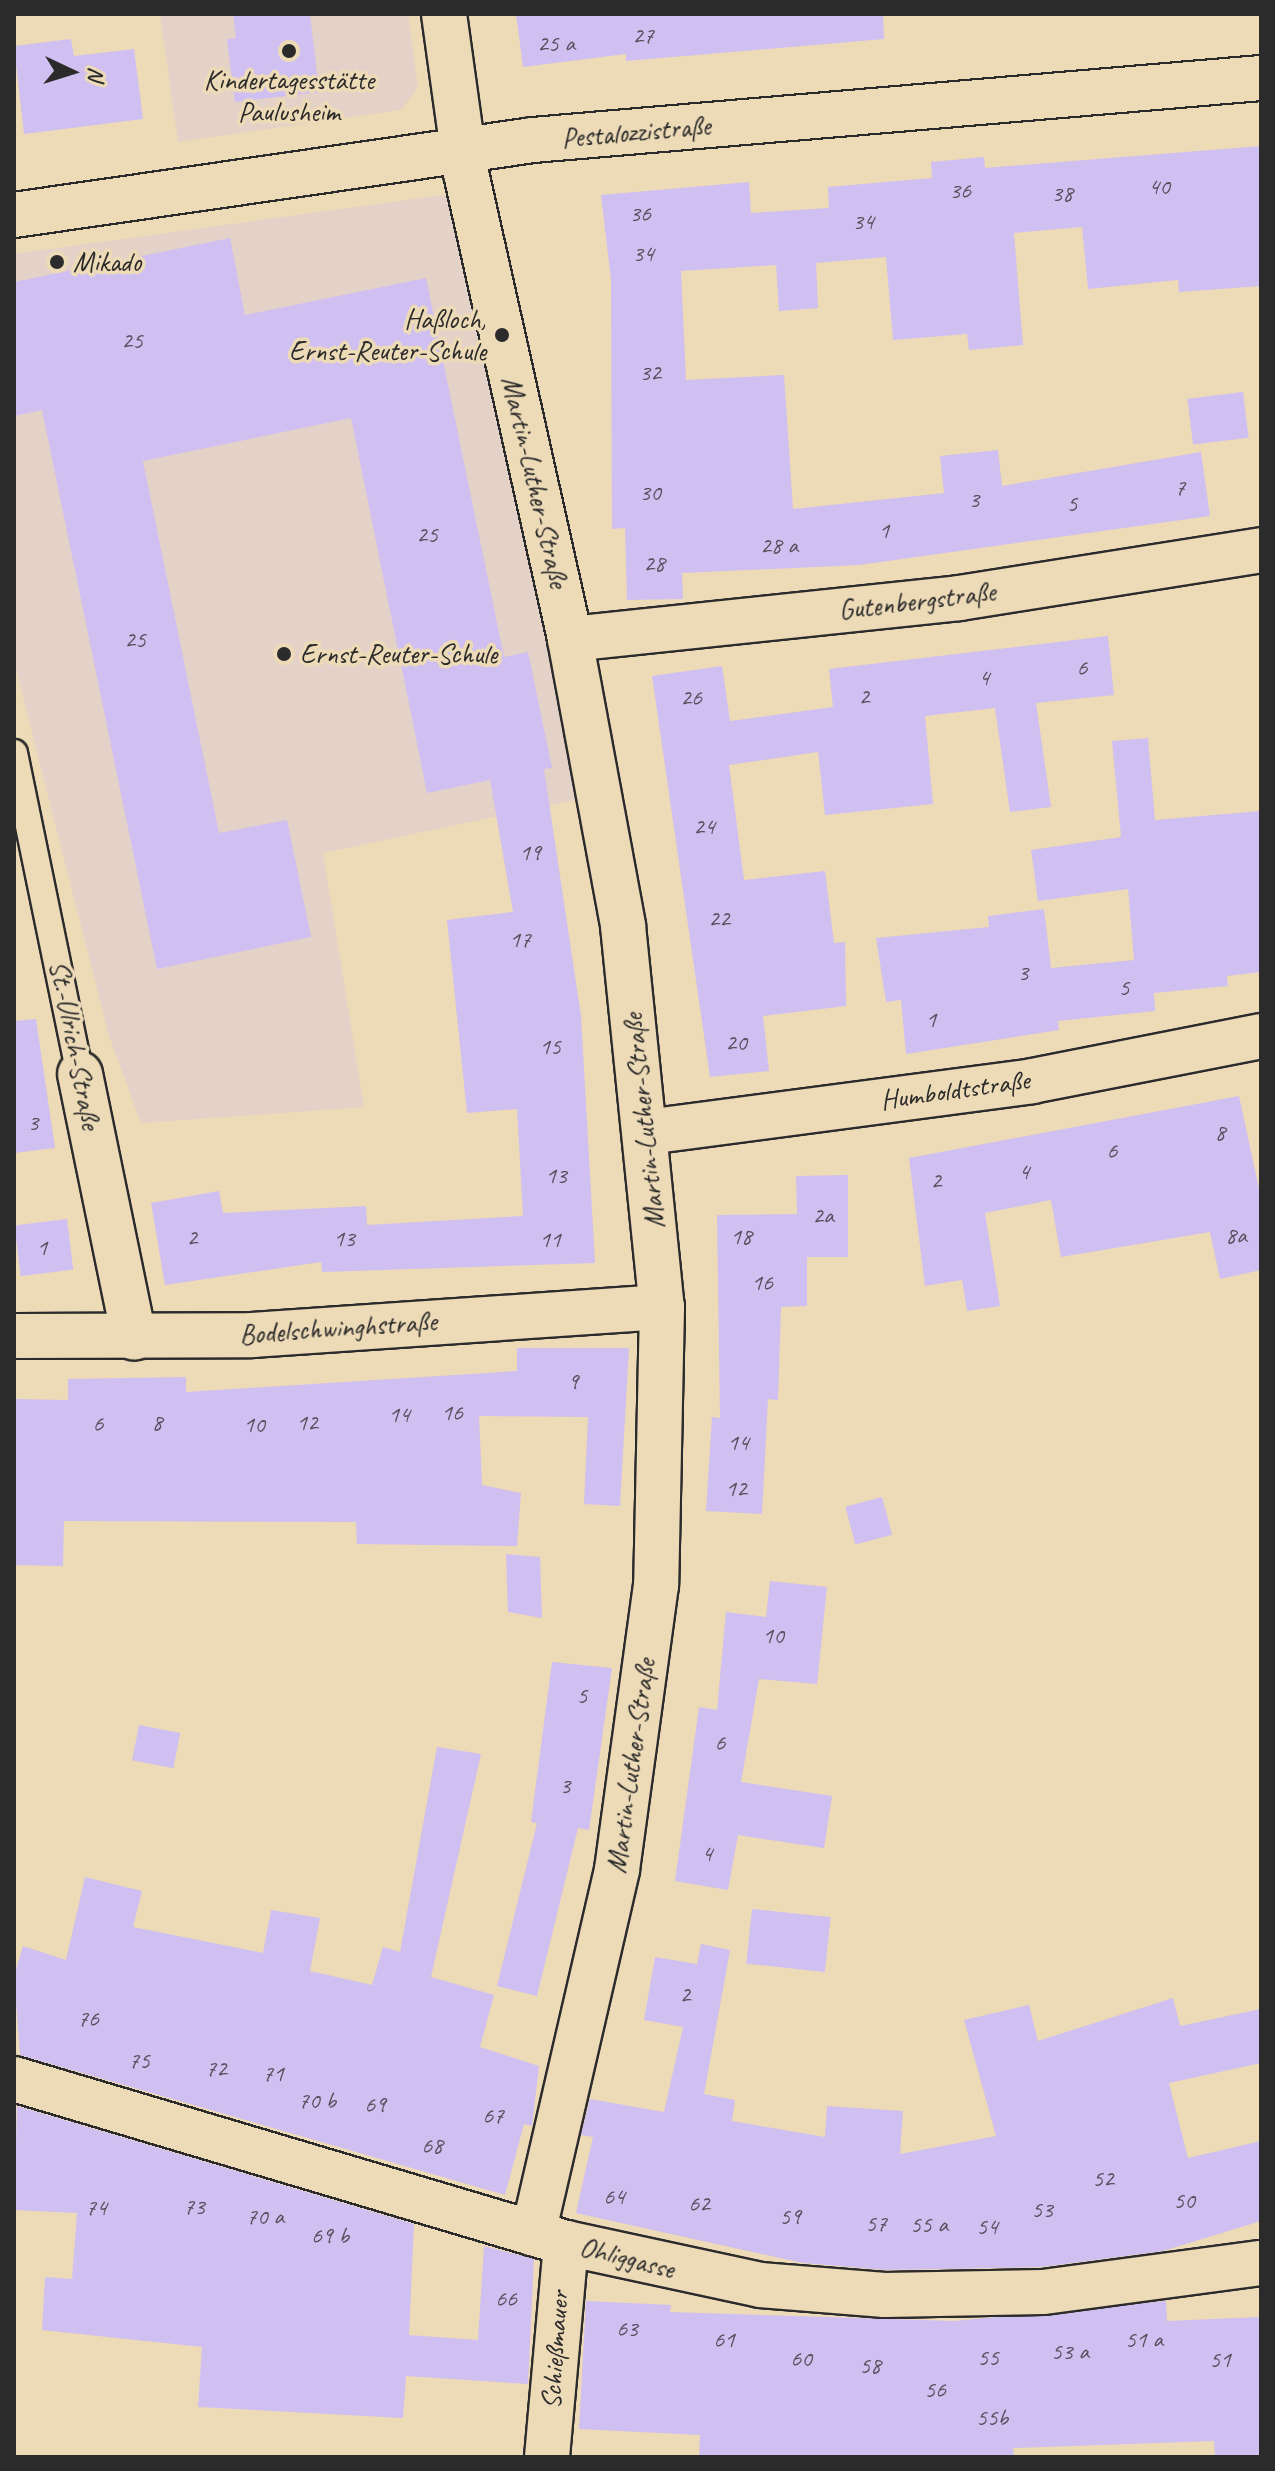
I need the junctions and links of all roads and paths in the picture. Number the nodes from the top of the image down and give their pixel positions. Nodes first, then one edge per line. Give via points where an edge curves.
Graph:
1 (444, 14) edge
2 (1261, 78) edge
3 (462, 149) junction
4 (14, 215) edge
5 (1261, 550) edge
6 (570, 639) junction
7 (14, 753) edge
8 (1261, 1036) edge
9 (80, 1074) joint
10 (647, 1132) junction
11 (662, 1307) junction
12 (14, 1336) edge
13 (134, 1338) junction
14 (14, 2079) edge
15 (550, 2238) junction
16 (1261, 2263) edge
17 (547, 2457) edge

1 - 3 street, Martin-Luther-Straße
2 - 3 street, Pestalozzistraße
3 - 4 street, Pestalozzistraße
3 - 6 street, Martin-Luther-Straße
5 - 6 street, Gutenbergstraße via 959,598
6 - 10 street, Martin-Luther-Straße via 623,926
7 - 9 lane, St.-Ulrich-Straße
8 - 10 street, Humboldtstraße via 1032,1081
9 - 13 street, St.-Ulrich-Straße
10 - 11 street, Martin-Luther-Straße
11 - 13 street, Bodelschwinghstraße
11 - 15 street, Martin-Luther-Straße via 656,1585 617,1870
12 - 13 street, Bodelschwinghstraße
14 - 15 street, Ohliggasse
15 - 16 street, Ohliggasse via 760,2285 885,2295 1043,2292
15 - 17 street, Schießmauer

